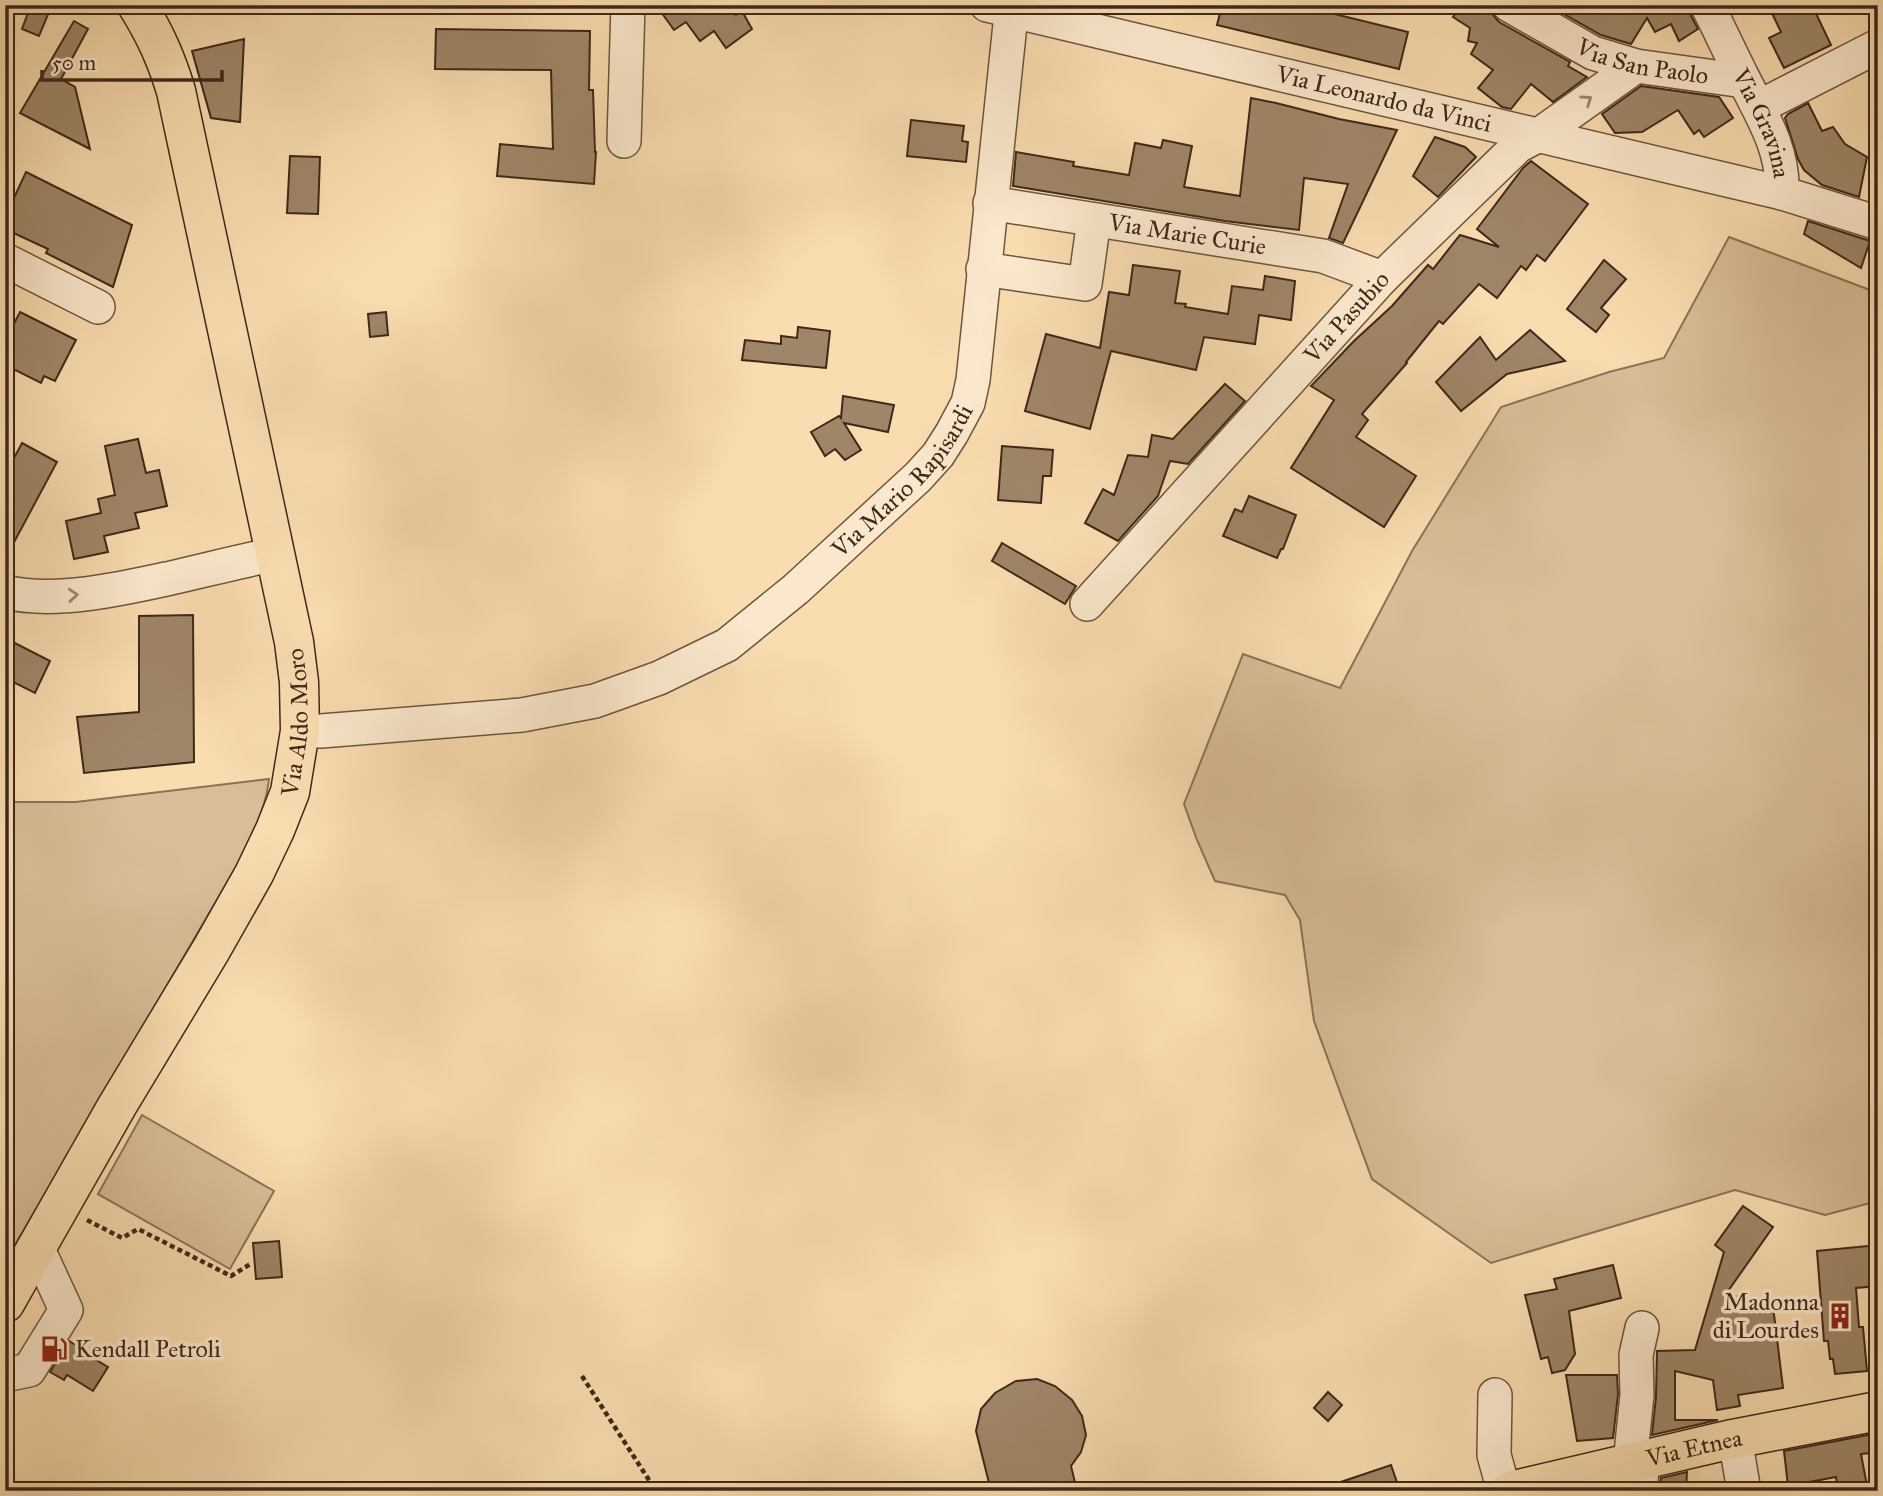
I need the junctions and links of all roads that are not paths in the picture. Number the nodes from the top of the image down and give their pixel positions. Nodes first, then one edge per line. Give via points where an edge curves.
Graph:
1 (137, 5) edge
2 (628, 5) edge
3 (1509, 5) edge
4 (1707, 5) edge
5 (1003, 7) edge
6 (1878, 46) edge
7 (1636, 66) junction
8 (1751, 94) junction
9 (1539, 135) junction
10 (624, 141) dead end
11 (1782, 193) junction
12 (990, 203) junction
13 (1094, 220) junction
14 (1878, 223) edge
15 (5, 260) edge
16 (983, 269) junction
17 (1382, 278) junction
18 (98, 307) dead end
19 (276, 554) junction
20 (5, 592) edge
21 (1087, 604) dead end
22 (300, 731) junction
23 (37, 1247) junction
24 (5, 1303) edge
25 (1642, 1328) dead end
26 (5, 1375) edge
27 (1495, 1395) dead end
28 (1878, 1411) edge
29 (1728, 1440) junction
30 (1638, 1471) edge
31 (1504, 1491) edge
32 (1510, 1491) edge
33 (1744, 1491) edge

1 - 19 main road, Via Aldo Moro via 157,38 176,91
2 - 10 street
3 - 7 street, Via San Paolo via 1593,53
4 - 8 street, Via Gravina
5 - 9 street, Via Leonardo da Vinci
5 - 12 street, Via Mario Rapisardi
6 - 8 street
7 - 8 street, Via San Paolo
9 -> 7 street, Via Pasubio
8 - 11 street, Via Gravina via 1779,153
9 - 11 street, Via Leonardo da Vinci
9 - 17 street, Via Pasubio via 1518,146
11 - 14 street, Via Gravina
12 - 13 street, Via Marie Curie
12 - 16 street, Via Mario Rapisardi
13 - 16 street via 1085,284
13 - 17 street, Via Marie Curie via 1323,256
15 - 18 street
16 - 22 street, Via Mario Rapisardi via 973,380 953,433 918,477 796,589 727,645 659,678 595,701 479,720
17 - 21 street, Via Pasubio
20 -> 19 street via 71,596
19 - 22 main road, Via Aldo Moro via 295,642
22 - 23 main road, Via Aldo Moro via 290,792 254,874
23 - 24 main road, Via Aldo Moro
23 - 26 street via 66,1310 29,1370
25 - 30 street via 1636,1355
27 - 31 street via 1494,1454
28 - 29 main road, Via Etnea
29 - 30 main road, Via Etnea
29 - 33 street via 1738,1456
30 - 32 main road, Via Etnea

